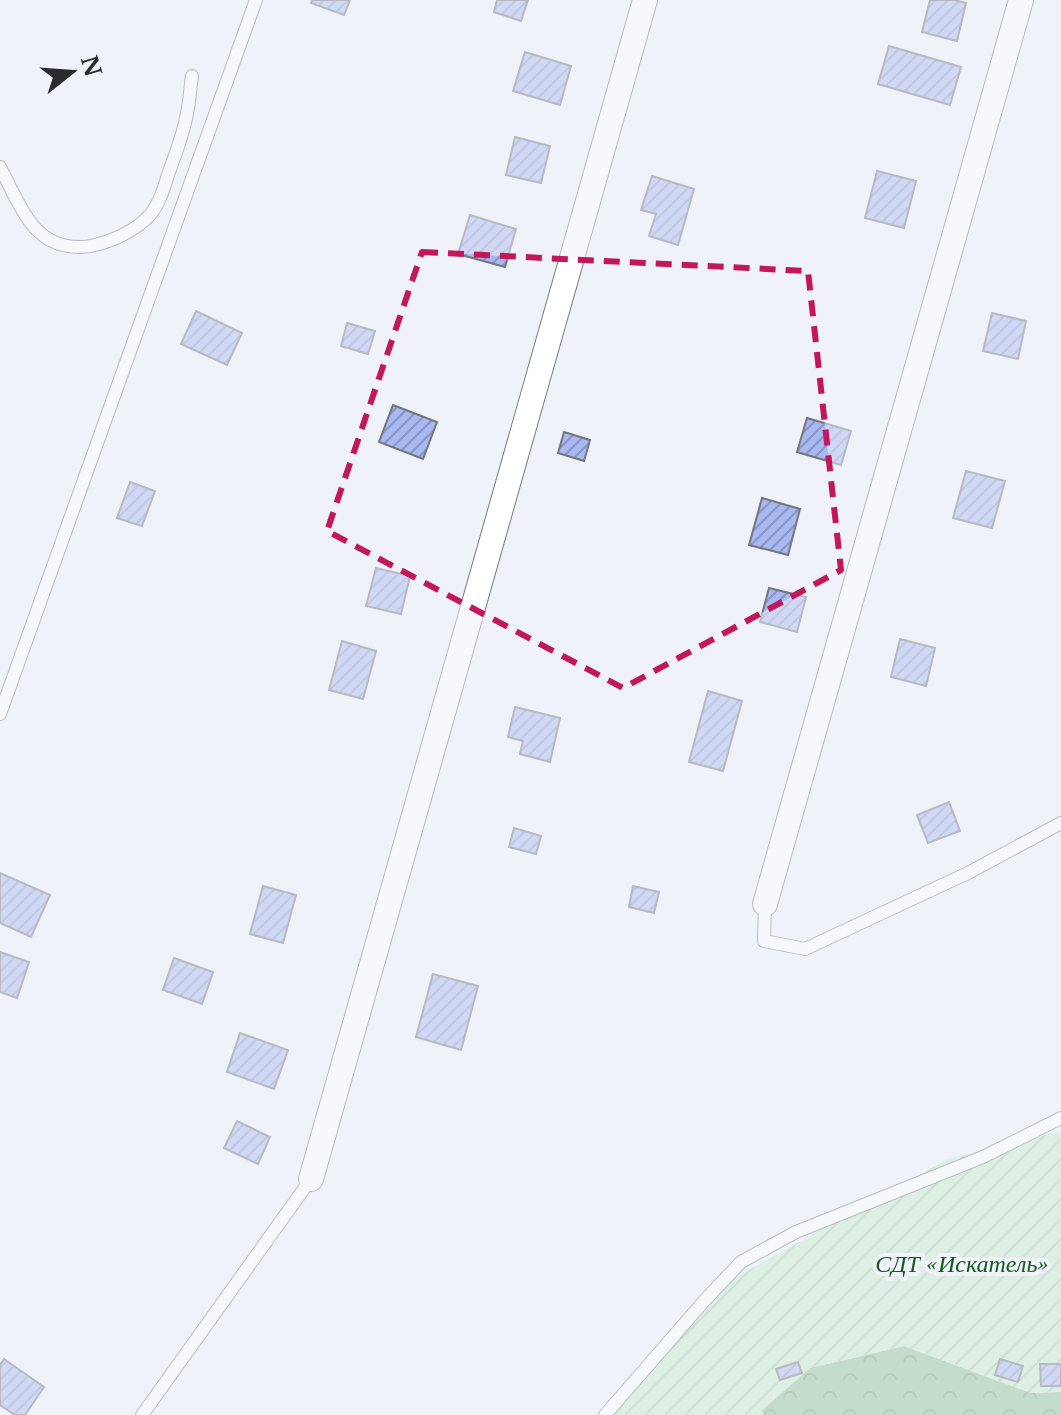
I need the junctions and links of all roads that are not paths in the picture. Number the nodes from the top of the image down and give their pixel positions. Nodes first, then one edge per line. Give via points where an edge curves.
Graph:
1 (256, 0) edge
2 (645, 0) edge
3 (1021, 0) edge
4 (192, 76) dead end
5 (0, 167) edge
6 (0, 714) edge
7 (1061, 823) edge
8 (765, 904) joint
9 (1061, 1118) edge
10 (311, 1179) joint
11 (142, 1415) edge
12 (605, 1415) edge

1 - 6 lane
2 - 10 street
3 - 8 street
4 - 5 lane via 187,114 160,199 149,216 119,236 82,248 50,239 20,206
7 - 8 lane via 805,949 764,941
9 - 12 lane via 983,1157 796,1232 741,1262
10 - 11 lane

